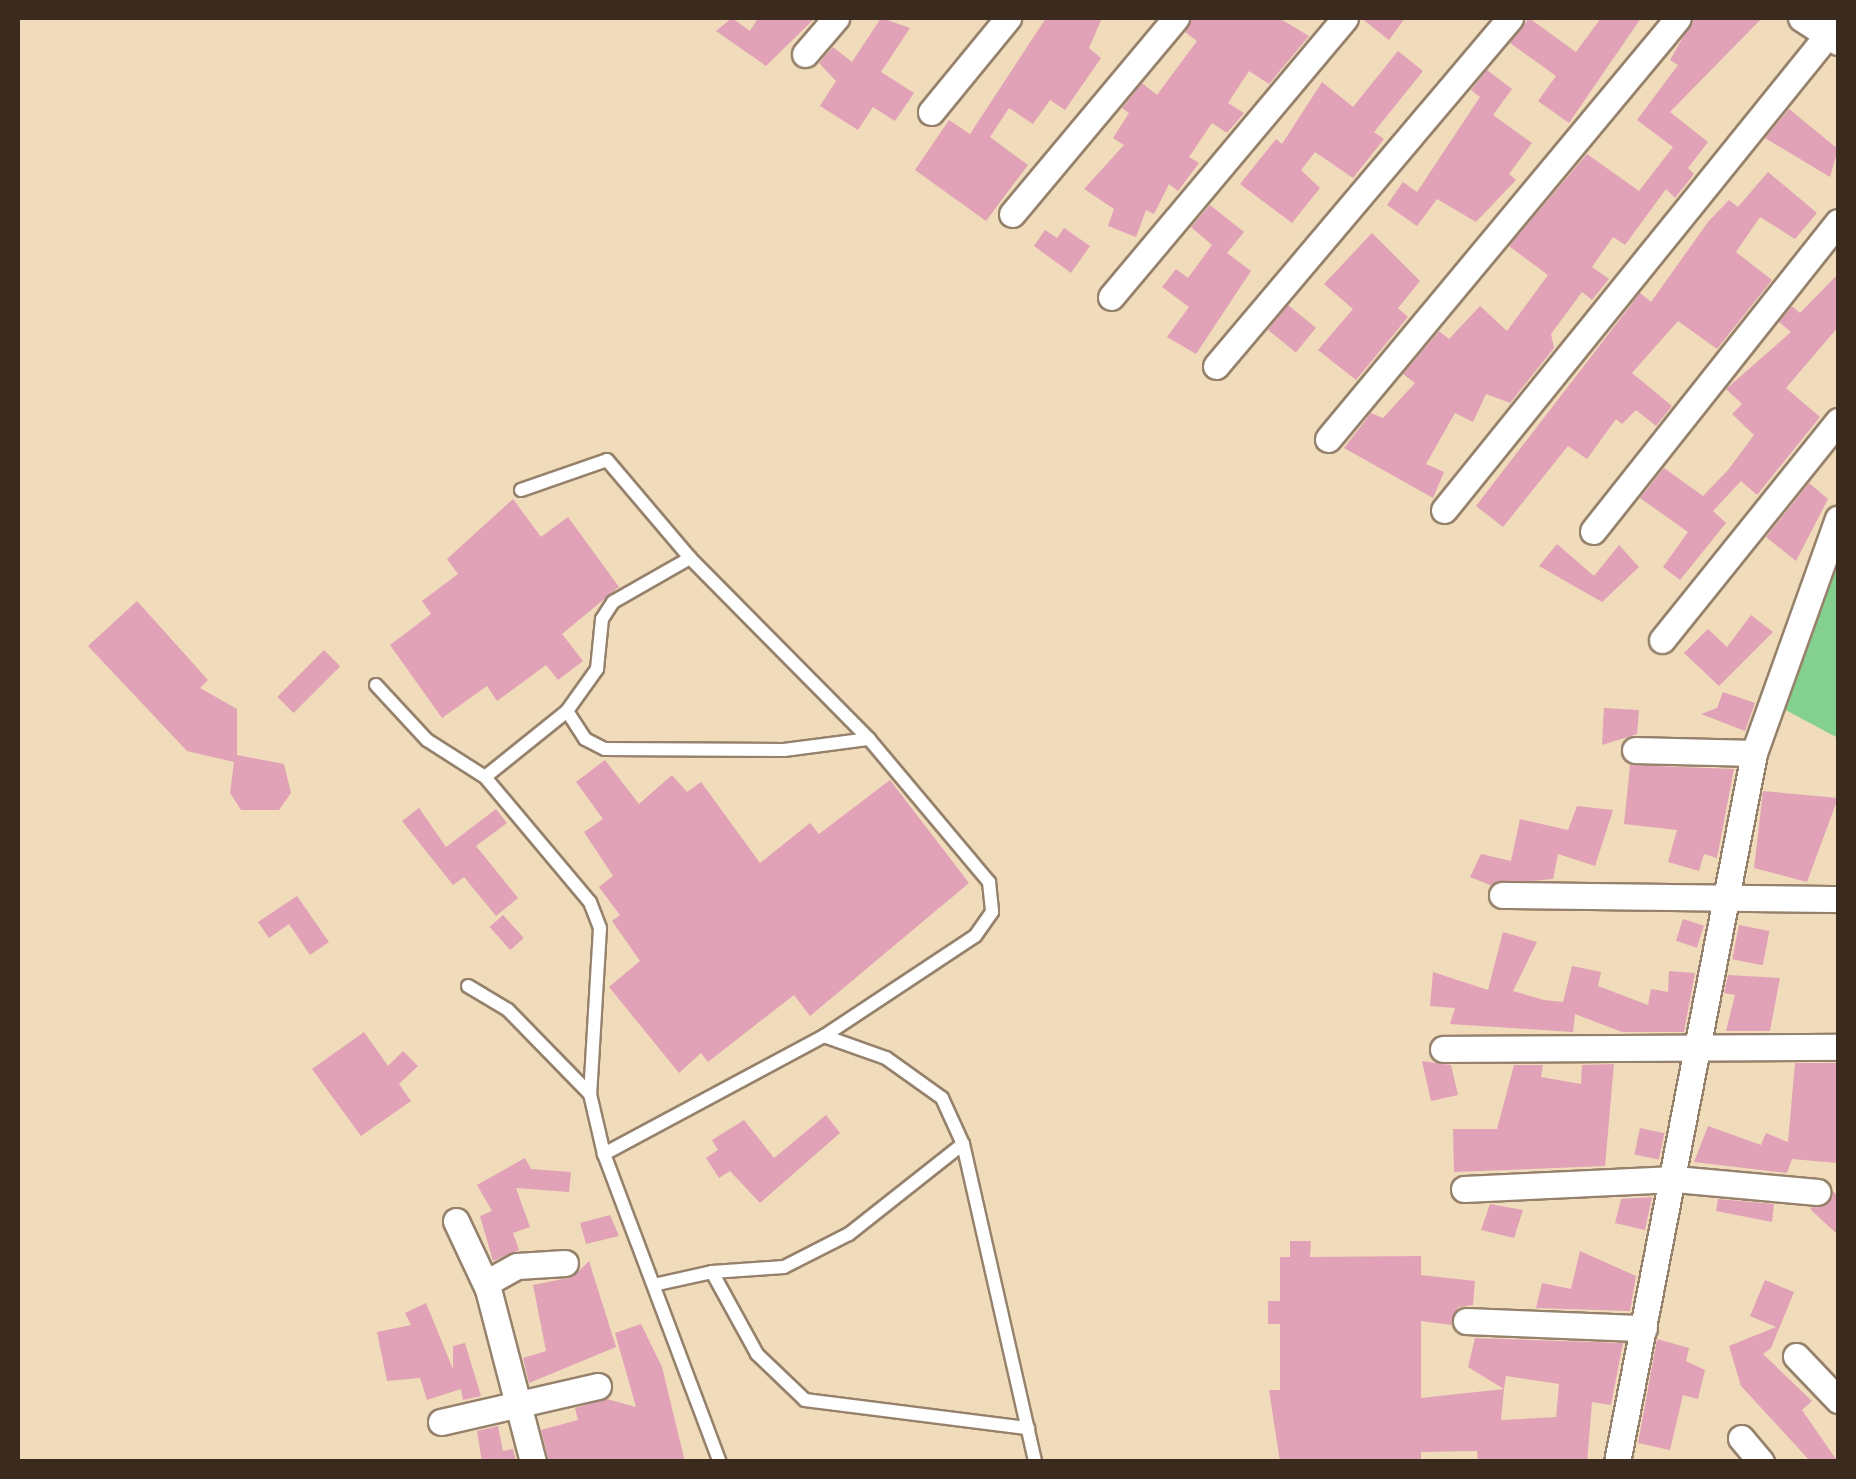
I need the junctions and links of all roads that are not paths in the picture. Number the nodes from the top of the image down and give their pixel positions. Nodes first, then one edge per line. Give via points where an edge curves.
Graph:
1 (836, 18) edge
2 (1008, 18) edge
3 (1176, 18) edge
4 (1344, 18) edge
5 (1510, 18) edge
6 (1678, 18) edge
7 (1801, 18) edge
8 (1835, 33) edge
9 (806, 54) dead end
10 (931, 112) dead end
11 (1012, 214) dead end
12 (1838, 222) edge
13 (1111, 297) dead end
14 (1216, 366) dead end
15 (1838, 422) edge
16 (1328, 438) dead end
17 (521, 490) dead end
18 (1444, 510) dead end
19 (1838, 519) edge
20 (1594, 531) dead end
21 (690, 558) junction
22 (1662, 640) dead end
23 (376, 685) dead end
24 (567, 712) junction
25 (869, 740) junction
26 (1635, 750) dead end
27 (1754, 754) junction
28 (484, 777) junction
29 (1502, 896) dead end
30 (1730, 899) junction
31 (1838, 899) edge
32 (468, 986) dead end
33 (824, 1036) junction
34 (1699, 1044) junction
35 (1838, 1048) edge
36 (1443, 1049) dead end
37 (590, 1094) junction
38 (963, 1144) junction
39 (604, 1154) junction
40 (1674, 1178) junction
41 (1464, 1189) dead end
42 (1817, 1192) dead end
43 (456, 1221) dead end
44 (564, 1263) dead end
45 (712, 1272) junction
46 (486, 1283) junction
47 (658, 1284) junction
48 (1466, 1321) dead end
49 (1644, 1328) junction
50 (1796, 1356) dead end
51 (598, 1386) dead end
52 (1838, 1400) edge
53 (522, 1404) junction
54 (441, 1422) dead end
55 (1028, 1428) junction
56 (1741, 1438) dead end
57 (533, 1462) edge
58 (720, 1462) edge
59 (1035, 1462) edge
60 (1617, 1462) edge
61 (1761, 1462) edge

1 - 9 street
2 - 10 street
3 - 11 street
4 - 13 street
5 - 14 street
6 - 16 street
7 - 8 street
8 - 18 street
12 - 20 street
15 - 22 street
17 - 21 lane via 607,460
19 - 27 street
21 - 24 lane via 614,602 602,619 598,669
21 - 25 lane
23 - 28 lane via 427,740
24 - 25 lane via 585,739 605,749 765,751
24 - 28 lane
25 - 33 lane via 988,882 992,912 975,936
26 - 27 street
27 - 30 street
28 - 37 lane via 590,902 600,928
29 - 30 street
30 - 31 street
30 - 34 street
32 - 37 lane via 508,1010
33 - 38 lane via 886,1058 942,1098
33 - 39 lane
34 - 35 street
34 - 36 street
34 - 40 street
37 - 39 lane
38 - 45 lane via 784,1268
38 - 55 lane
39 - 47 lane
40 - 41 street
40 - 42 street
40 - 49 street
43 - 46 street
44 - 46 street via 517,1266
45 - 47 lane
45 - 55 lane via 758,1354 804,1400
46 - 53 street
47 - 58 lane
48 - 49 street
49 - 60 street
50 - 52 street
51 - 53 street
53 - 54 street
53 - 57 street
55 - 59 lane
56 - 61 street

